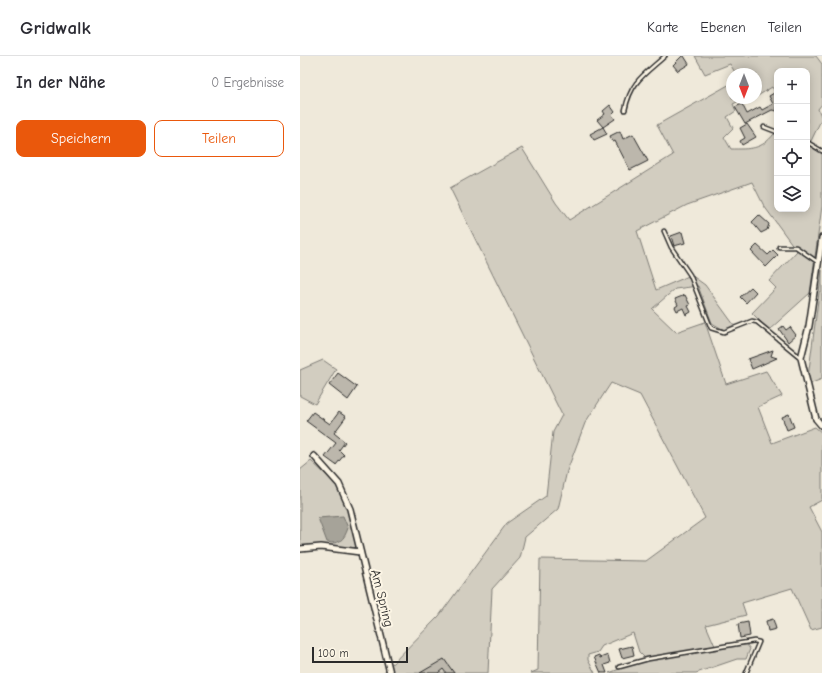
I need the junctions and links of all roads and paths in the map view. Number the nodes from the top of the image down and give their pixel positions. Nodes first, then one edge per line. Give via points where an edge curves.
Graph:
1 (665, 56) edge
2 (625, 110) dead end
3 (764, 127) dead end
4 (774, 131) edge
5 (810, 144) edge
6 (822, 151) edge
7 (664, 231) dead end
8 (822, 238) edge
9 (779, 247) dead end
10 (819, 263) junction
11 (801, 358) junction
12 (822, 426) edge
13 (314, 456) dead end
14 (300, 549) edge
15 (360, 552) junction
16 (619, 667) dead end
17 (390, 673) edge
18 (746, 673) edge

1 - 2 lane via 633,86
3 - 4 lane
5 - 6 lane
7 - 11 lane via 671,247 690,275 711,328 724,332 746,323 757,322
8 - 10 street
9 - 10 lane via 799,248
10 - 11 street
11 - 12 street via 816,419
13 - 15 street, Am Spring via 339,484 350,509
14 - 15 street via 321,547
15 - 17 street, Am Spring
16 - 18 lane via 648,659 759,642

